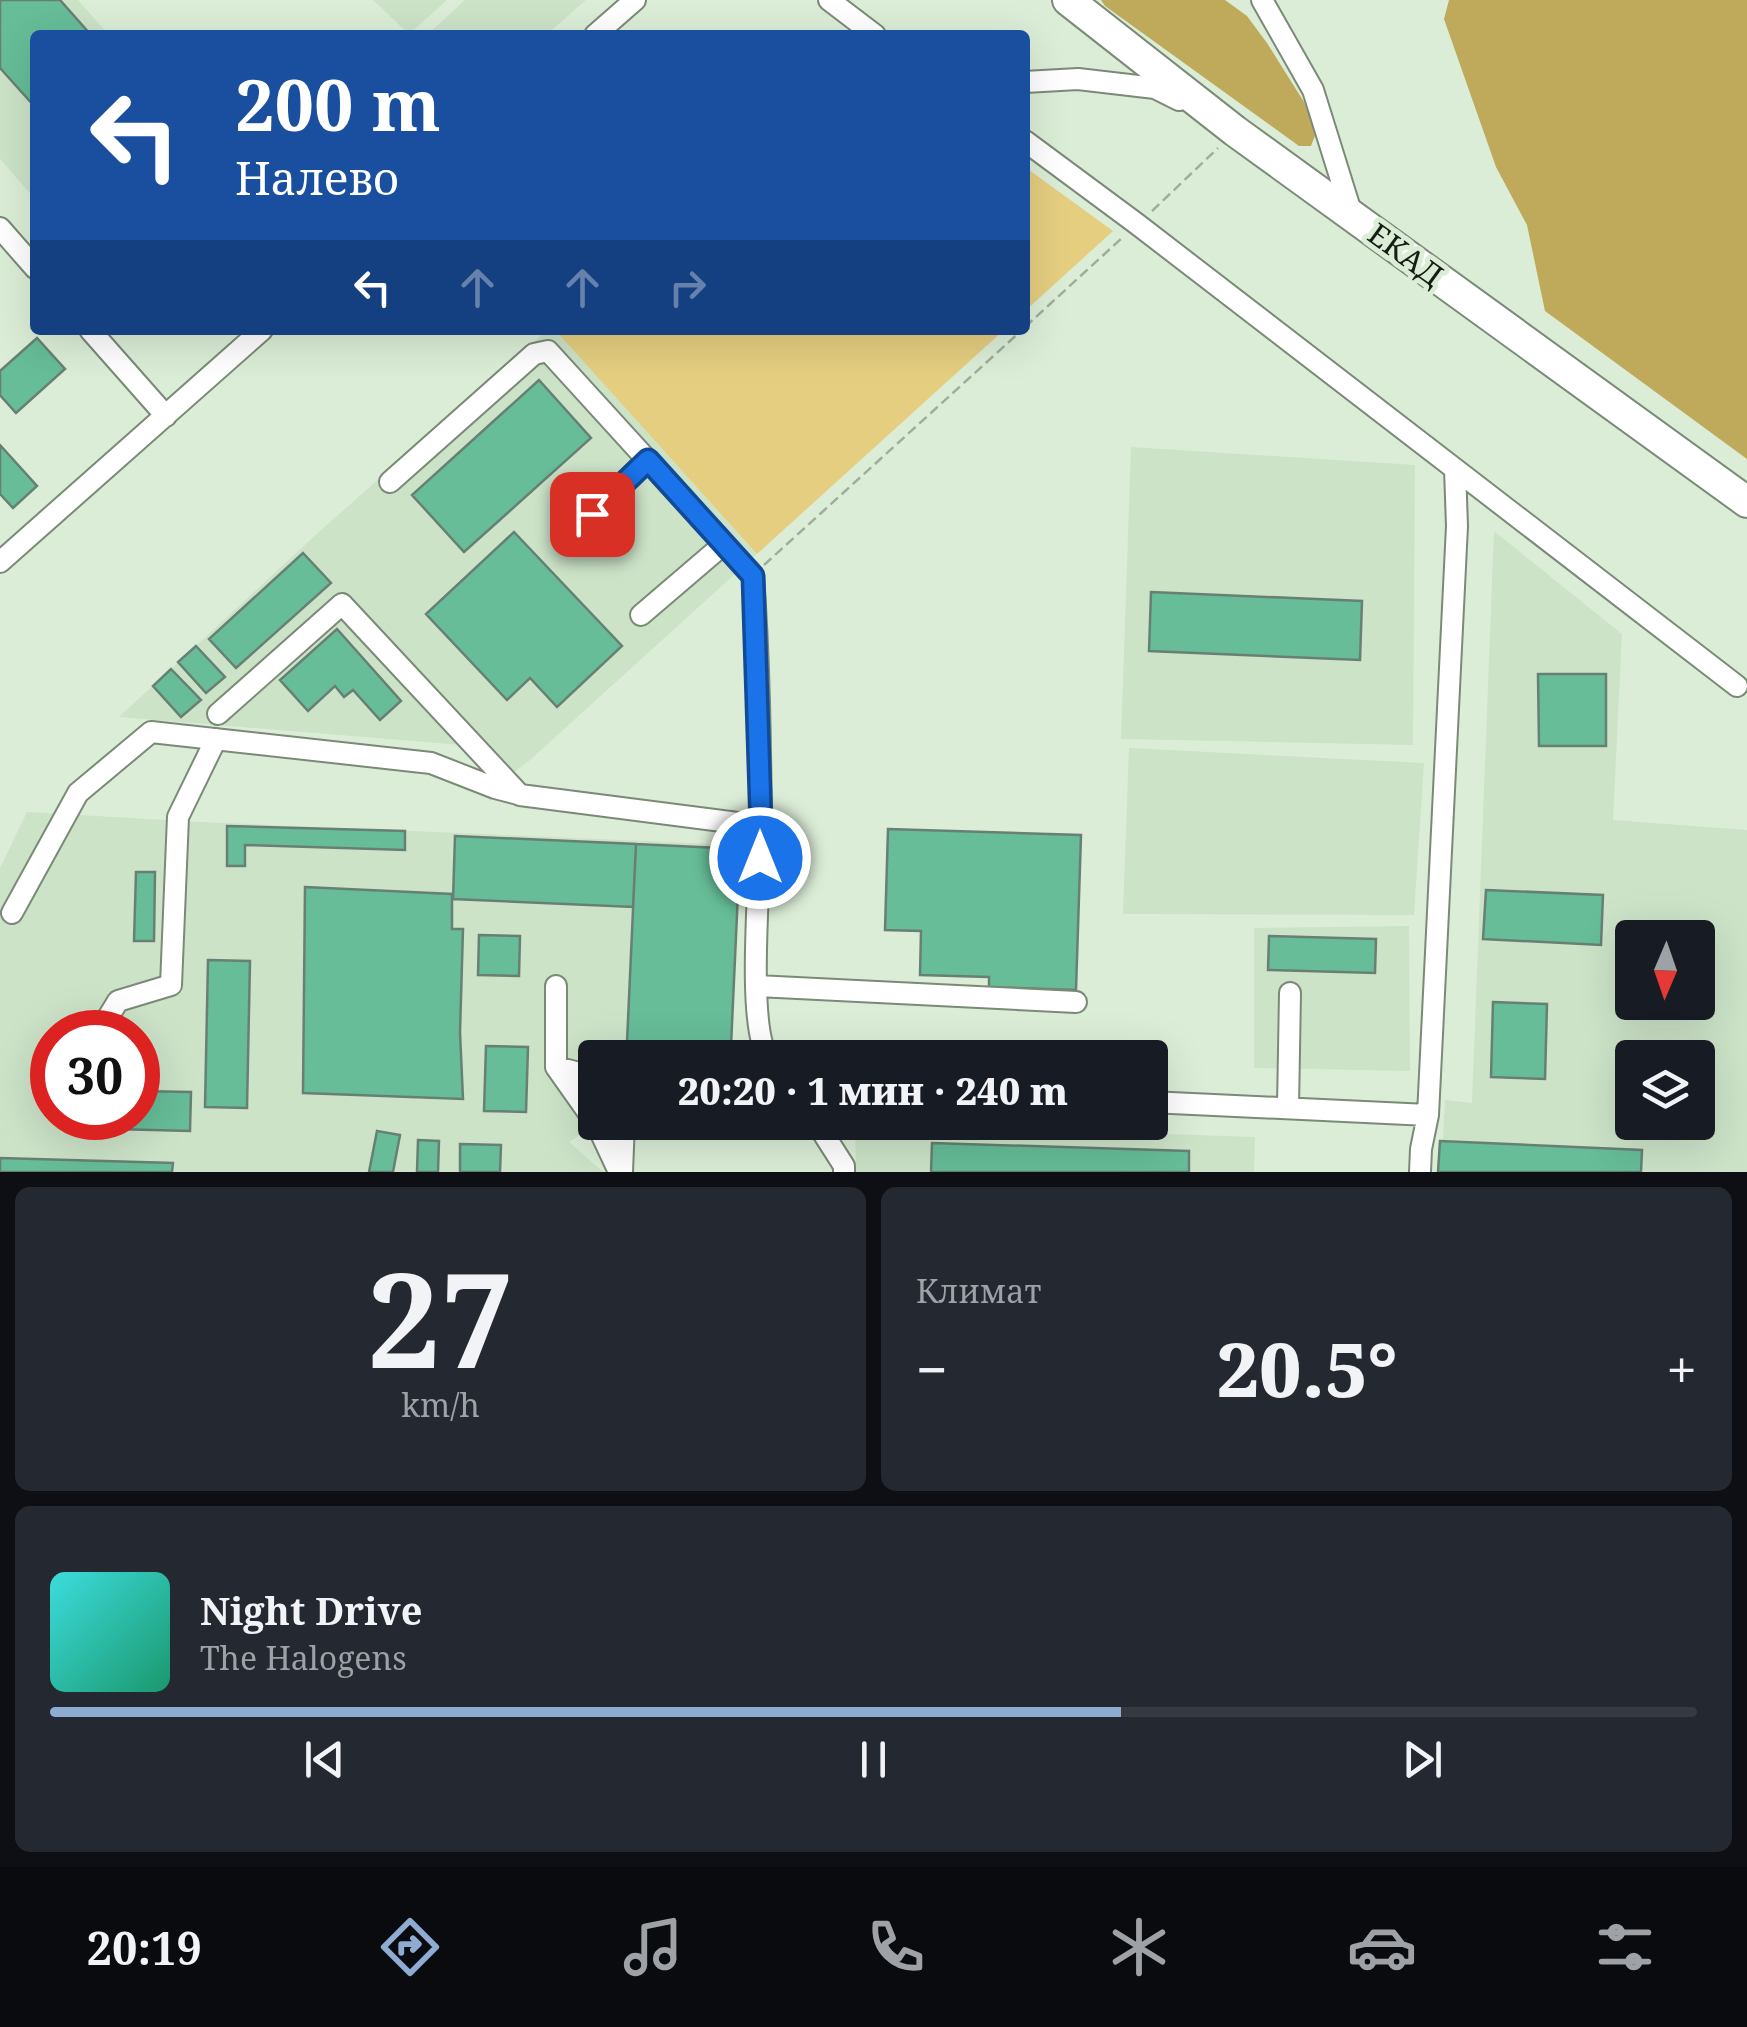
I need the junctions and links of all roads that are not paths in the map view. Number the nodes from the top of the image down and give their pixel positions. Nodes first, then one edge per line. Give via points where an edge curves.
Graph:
1 (635, 0) edge
2 (828, 0) edge
3 (1068, 0) edge
4 (1262, 0) edge
5 (601, 30) edge
6 (868, 30) edge
7 (1030, 82) edge
8 (1230, 127) junction
9 (1030, 145) edge
10 (1352, 215) junction
11 (0, 228) edge
12 (30, 262) edge
13 (94, 335) edge
14 (256, 335) edge
15 (166, 416) junction
16 (648, 460) junction
17 (1455, 469) junction
18 (390, 482) dead end
19 (1747, 502) edge
20 (565, 540) dead end
21 (724, 544) junction
22 (0, 562) edge
23 (641, 615) dead end
24 (1737, 686) dead end
25 (218, 714) dead end
26 (216, 738) junction
27 (520, 794) junction
28 (761, 826) junction
29 (12, 914) dead end
30 (556, 986) dead end
31 (756, 986) junction
32 (1290, 993) dead end
33 (1076, 1002) dead end
34 (112, 1010) edge
35 (761, 1040) edge
36 (556, 1067) junction
37 (578, 1073) edge
38 (1168, 1103) edge
39 (1288, 1108) junction
40 (1428, 1115) junction
41 (623, 1140) edge
42 (827, 1140) edge
43 (621, 1172) edge
44 (844, 1172) edge
45 (1420, 1172) edge

1 - 5 street
2 - 6 street
3 - 8 highway, ЕКАД
4 - 10 street via 1313,90
7 - 8 street via 1078,79 1155,88
8 - 10 highway, ЕКАД
9 - 17 street
10 - 19 highway, ЕКАД
11 - 12 street
13 - 15 street
14 - 15 street
15 - 22 street
16 - 18 street via 548,351 534,354
16 - 20 street
16 - 21 street
17 - 24 street
17 - 40 street
21 - 23 street
21 - 28 street via 753,576
25 - 27 street via 342,604
26 - 27 street via 432,762
26 - 29 street via 152,732 78,793
26 - 34 street via 178,816 171,985 118,1001
27 - 28 street
28 - 31 street
30 - 36 street
31 - 33 street
31 - 35 street
32 - 39 street
36 - 37 street
36 - 43 street
38 - 39 street
39 - 40 street
40 - 45 street
41 - 43 street
42 - 44 street

